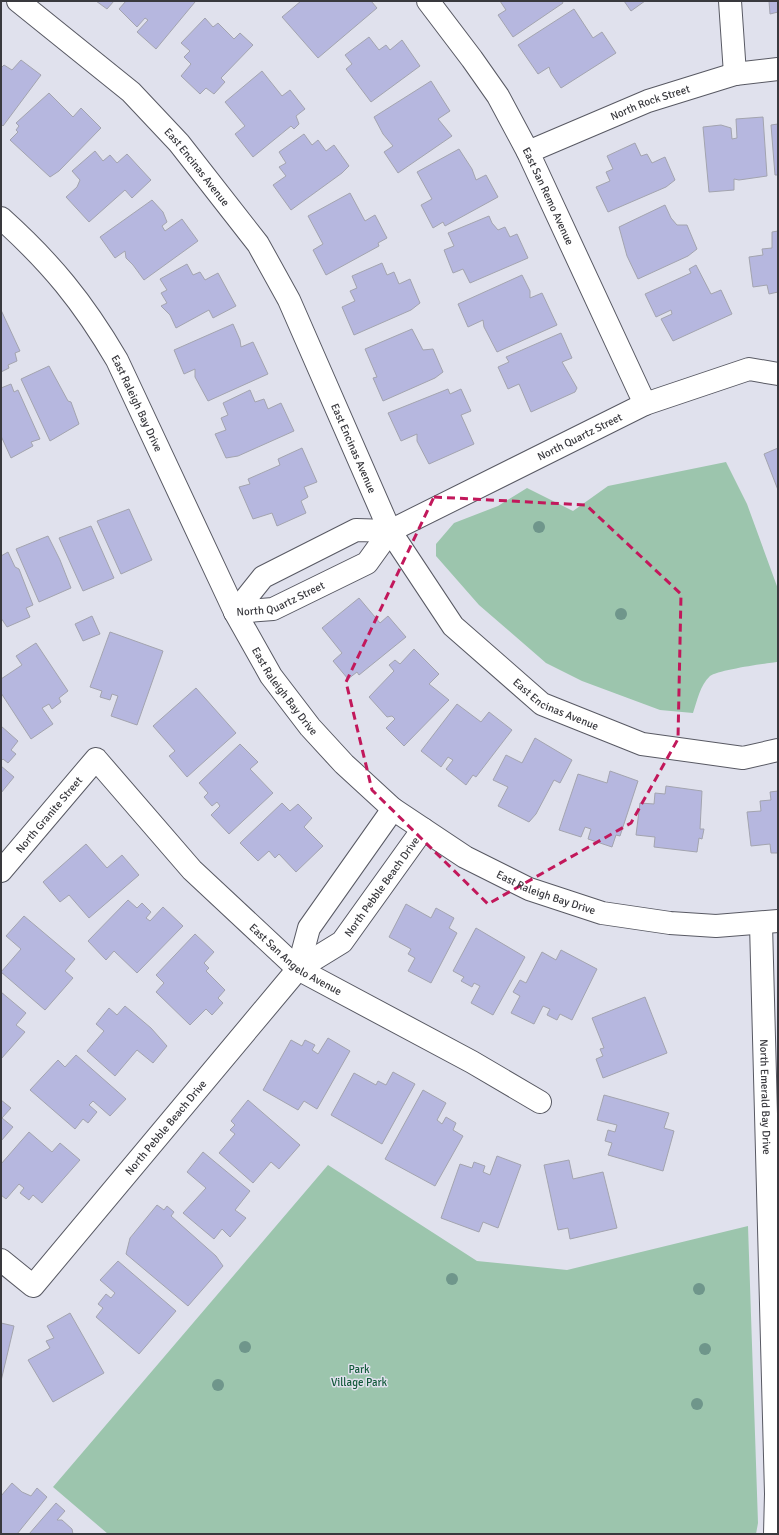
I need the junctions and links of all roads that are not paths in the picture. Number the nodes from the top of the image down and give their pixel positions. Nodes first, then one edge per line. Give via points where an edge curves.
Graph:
1 (18, 1) edge
2 (428, 1) edge
3 (730, 1) edge
4 (778, 69) edge
5 (735, 74) junction
6 (528, 152) junction
7 (1, 218) edge
8 (778, 374) edge
9 (645, 404) junction
10 (390, 531) junction
11 (235, 612) junction
12 (778, 750) edge
13 (96, 759) joint
14 (392, 809) junction
15 (423, 829) junction
16 (1, 871) edge
17 (770, 922) edge
18 (298, 969) junction
19 (540, 1102) dead end
20 (1, 1260) edge
21 (775, 1534) edge

1 - 10 street, East Encinas Avenue via 131,92 179,143 258,244 289,300
2 - 6 street, East San Remo Avenue via 498,96
3 - 5 street
4 - 5 street, North Rock Street
5 - 6 street, North Rock Street via 648,101
6 - 9 street, East San Remo Avenue
7 - 11 street, East Raleigh Bay Drive via 53,268 96,324 117,360
8 - 9 street, North Quartz Street via 749,369
9 - 10 street, North Quartz Street
10 - 11 street, North Quartz Street via 367,563 273,609
10 - 11 street, North Quartz Street via 356,530 263,577
10 - 12 street, East Encinas Avenue via 453,626 542,704 642,744 743,758
11 - 14 street, East Raleigh Bay Drive via 272,676 310,727 344,764
13 - 16 street, North Granite Street
13 - 18 street, East San Angelo Avenue via 192,870
14 - 15 street, East Raleigh Bay Drive
14 - 18 street, North Pebble Beach Drive via 309,928
15 - 17 street, East Raleigh Bay Drive via 465,857 529,888 602,913 670,923 716,926
15 - 18 street, North Pebble Beach Drive via 342,942
17 - 21 street, North Emerald Bay Drive
18 - 19 street, East San Angelo Avenue via 472,1062
18 - 20 street, North Pebble Beach Drive via 33,1286

